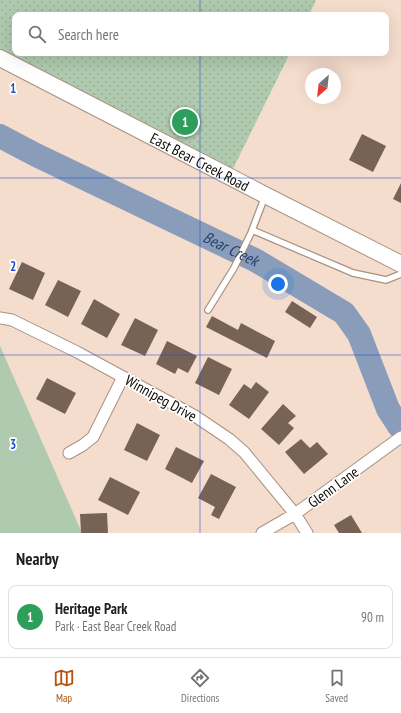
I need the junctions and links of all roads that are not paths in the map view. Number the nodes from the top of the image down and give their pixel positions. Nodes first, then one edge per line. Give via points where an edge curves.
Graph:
1 (0, 58) edge
2 (265, 195) junction
3 (252, 230) junction
4 (401, 264) edge
5 (401, 274) edge
6 (208, 310) dead end
7 (0, 318) edge
8 (123, 377) junction
9 (401, 437) edge
10 (69, 453) dead end
11 (295, 514) junction
12 (262, 533) edge
13 (307, 533) edge

1 - 2 main road, East Bear Creek Road
2 - 3 lane
2 - 4 main road, East Bear Creek Road
3 - 5 lane via 353,273 386,280
3 - 6 lane via 234,268
7 - 8 street, Winnipeg Drive via 12,320
8 - 10 street via 93,437
8 - 11 street, Winnipeg Drive via 195,416 229,439 244,452
9 - 11 street, Glenn Lane
11 - 12 street, Glenn Lane
11 - 13 street, Winnipeg Drive

